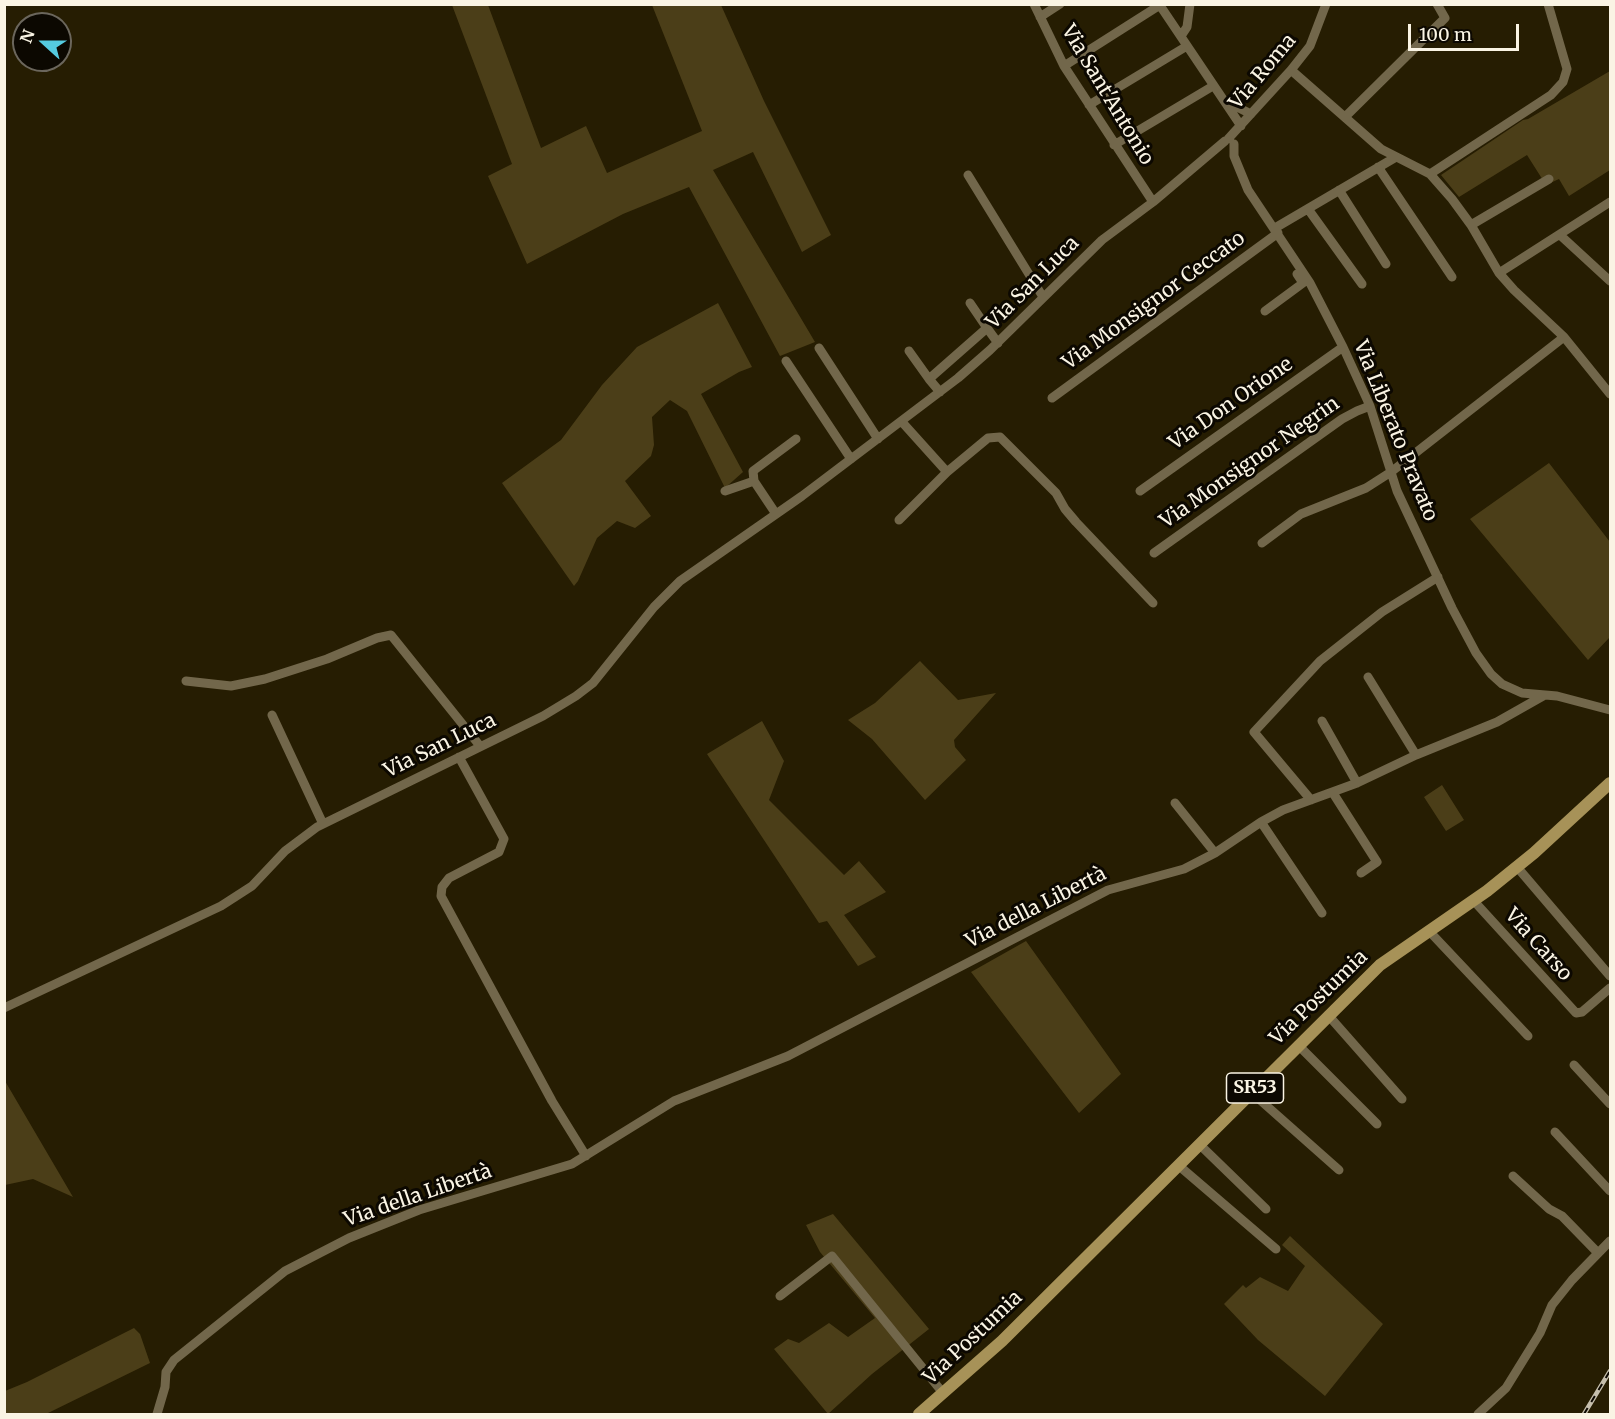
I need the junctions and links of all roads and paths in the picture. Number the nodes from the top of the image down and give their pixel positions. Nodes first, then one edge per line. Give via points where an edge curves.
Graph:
1 (1034, 4) edge
2 (1060, 4) edge
3 (1190, 4) edge
4 (1326, 4) edge
5 (1437, 4) edge
6 (1548, 4) edge
7 (1159, 5) edge
8 (1040, 17) junction
9 (1181, 36) junction
10 (1187, 46) junction
11 (1064, 66) junction
12 (1291, 70) junction
13 (1213, 86) junction
14 (1223, 100) junction
15 (1089, 105) junction
16 (1251, 114) junction
17 (1345, 117) junction
18 (1240, 127) junction
19 (1114, 144) junction
20 (1230, 145) junction
21 (1396, 158) junction
22 (1378, 167) junction
23 (1430, 174) junction
24 (969, 175) dead end
25 (1549, 179) dead end
26 (1339, 190) junction
27 (1153, 202) junction
28 (1611, 202) edge
29 (1308, 209) junction
30 (1471, 225) junction
31 (1275, 233) junction
32 (1560, 234) junction
33 (1386, 264) dead end
34 (1499, 273) junction
35 (1452, 277) dead end
36 (1610, 281) edge
37 (1362, 284) dead end
38 (1043, 297) junction
39 (970, 303) dead end
40 (1265, 311) dead end
41 (987, 328) junction
42 (1563, 337) junction
43 (998, 343) junction
44 (1343, 347) junction
45 (819, 348) dead end
46 (909, 351) dead end
47 (786, 360) dead end
48 (929, 379) junction
49 (940, 392) junction
50 (1611, 394) edge
51 (1052, 398) dead end
52 (1370, 406) junction
53 (902, 422) junction
54 (796, 439) dead end
55 (878, 439) junction
56 (851, 459) junction
57 (947, 472) junction
58 (1391, 472) junction
59 (753, 481) junction
60 (1140, 491) dead end
61 (725, 492) dead end
62 (776, 514) junction
63 (899, 520) dead end
64 (1262, 543) dead end
65 (1154, 553) dead end
66 (1438, 577) junction
67 (1153, 603) dead end
68 (1368, 677) dead end
69 (186, 681) dead end
70 (1543, 696) junction
71 (1611, 710) edge
72 (272, 715) dead end
73 (1322, 721) dead end
74 (480, 747) junction
75 (1416, 755) junction
76 (459, 757) junction
77 (1357, 783) junction
78 (1608, 790) edge
79 (1333, 793) junction
80 (1311, 800) junction
81 (1175, 803) dead end
82 (1261, 822) junction
83 (323, 824) junction
84 (1215, 853) junction
85 (1517, 867) junction
86 (1361, 873) dead end
87 (1473, 900) junction
88 (1322, 913) dead end
89 (1429, 930) junction
90 (1611, 976) edge
91 (1611, 988) edge
92 (4, 1008) edge
93 (1328, 1016) junction
94 (1528, 1036) dead end
95 (1298, 1045) junction
96 (1574, 1065) dead end
97 (1251, 1092) junction
98 (1401, 1099) dead end
99 (1611, 1104) edge
100 (1377, 1124) dead end
101 (1556, 1132) dead end
102 (1199, 1144) junction
103 (586, 1156) junction
104 (1178, 1165) junction
105 (1339, 1170) dead end
106 (1514, 1176) dead end
107 (1611, 1191) edge
108 (1266, 1209) dead end
109 (1611, 1240) edge
110 (1276, 1249) dead end
111 (1598, 1253) junction
112 (780, 1296) dead end
113 (943, 1393) junction
114 (157, 1414) edge
115 (919, 1414) edge
116 (1478, 1414) edge

1 - 8 street, Via Sant'Antonio
2 - 8 street
3 - 9 street via 1187,27
4 - 12 street, Via Roma via 1310,46
5 - 17 street via 1445,18
6 - 23 street via 1567,69 1563,82 1551,95
7 - 9 street
7 - 11 street
8 - 11 street, Via Sant'Antonio
9 - 10 street
10 - 13 street
10 - 15 street
11 - 15 street, Via Sant'Antonio
12 - 16 street, Via Roma
12 - 17 street
13 - 14 street
13 - 19 street
14 - 16 street
14 - 18 street
15 - 19 street, Via Sant'Antonio
16 - 18 street, Via Roma
17 - 21 street via 1380,149
18 - 20 street, Via Roma
19 - 27 street, Via Sant'Antonio
20 - 27 street, Via San Luca via 1213,152
20 - 31 street, Via Liberato Pravato via 1248,190
21 - 22 street, Via Monsignor Ceccato
21 - 23 street
22 - 26 street, Via Monsignor Ceccato
22 - 35 street
23 - 30 street
24 - 38 street
25 - 30 street
26 - 29 street, Via Monsignor Ceccato
26 - 33 street
27 - 38 street, Via San Luca via 1102,240
28 - 32 street
29 - 31 street, Via Monsignor Ceccato
29 - 37 street
30 - 34 street
31 - 40 street via 1303,283
31 - 44 street, Via Liberato Pravato via 1310,283
31 - 51 street, Via Monsignor Ceccato
32 - 34 street
32 - 36 street
34 - 42 street
38 - 43 street, Via San Luca
39 - 41 street
41 - 43 street
41 - 48 street
42 - 50 street
42 - 58 street
43 - 49 street, Via San Luca
44 - 52 street, Via Liberato Pravato
44 - 60 street, Via Don Orione
45 - 55 street
46 - 48 street
47 - 56 street
48 - 49 street
49 - 53 street, Via San Luca
52 - 58 street, Via Liberato Pravato
52 - 65 street, Via Monsignor Negrin via 1342,419
53 - 55 street, Via San Luca
53 - 57 street
54 - 59 street via 753,471
55 - 56 street, Via San Luca
56 - 62 street, Via San Luca
57 - 63 street
57 - 67 street via 988,438 1000,437 1056,493 1065,509
58 - 64 street via 1366,488 1301,514
58 - 66 street, Via Liberato Pravato via 1396,491
59 - 61 street
59 - 62 street
62 - 74 street, Via San Luca via 666,593 593,683 543,716
66 - 70 street, Via Liberato Pravato via 1476,653 1491,674 1522,693
66 - 80 street via 1382,612 1320,661 1254,732
68 - 75 street
69 - 74 street via 231,686 265,680 391,635
70 - 71 street, Via Liberato Pravato
70 - 75 street, Via della Libertà via 1497,722
72 - 83 street
73 - 77 street
74 - 76 street, Via San Luca
75 - 77 street, Via della Libertà
76 - 83 street, Via San Luca
76 - 103 street via 504,839 499,852 449,878 441,887 441,896
77 - 79 street, Via della Libertà
78 - 85 main road, Via Postumia / SR53
79 - 80 street, Via della Libertà
79 - 86 street via 1377,862
80 - 82 street, Via della Libertà
81 - 84 street
82 - 84 street, Via della Libertà
82 - 88 street
83 - 92 street, Via San Luca via 285,851 252,886 229,901
84 - 103 street, Via della Libertà via 1184,869 1108,890 788,1056 674,1101
85 - 87 main road, Via Postumia / SR53
85 - 90 street
87 - 89 main road, Via Postumia / SR53
87 - 91 street, Via Carso via 1576,1013
89 - 93 main road, Via Postumia / SR53 via 1380,965
89 - 94 street
93 - 95 main road, Via Postumia / SR53
93 - 98 street
95 - 97 main road, Via Postumia / SR53
95 - 100 street
96 - 99 street
97 - 102 main road, Via Postumia / SR53
97 - 105 street
101 - 107 street
102 - 104 main road, Via Postumia / SR53
102 - 108 street
103 - 114 street, Via della Libertà via 572,1164 419,1210 349,1238 285,1271 174,1360 166,1372
104 - 110 street
104 - 113 main road, Via Postumia / SR53 via 1002,1341
106 - 111 street
109 - 111 street
111 - 116 street via 1552,1305 1540,1333 1506,1388
112 - 113 street via 832,1256
113 - 115 main road, Via Postumia / SR53

